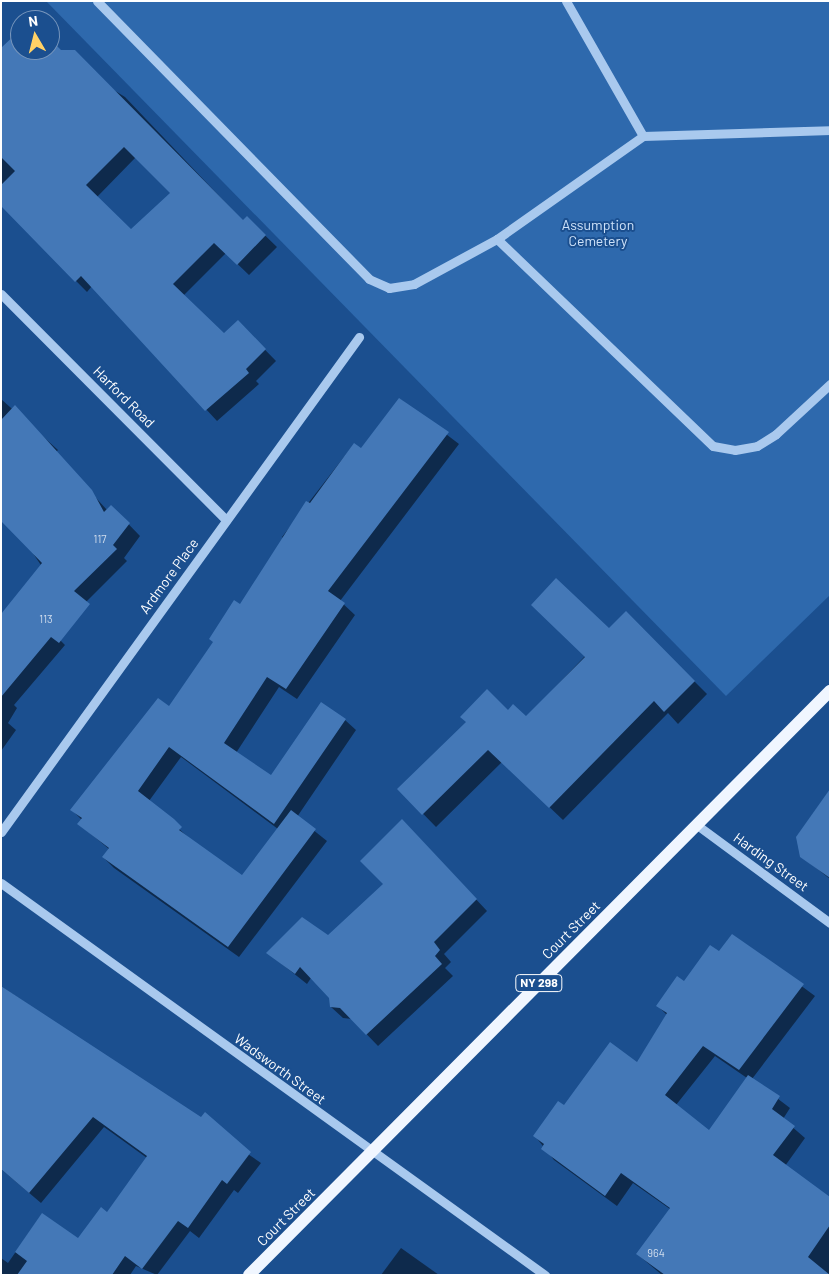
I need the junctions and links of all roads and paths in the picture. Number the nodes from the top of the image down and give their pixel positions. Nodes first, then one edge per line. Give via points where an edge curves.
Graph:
1 (97, 1) edge
2 (566, 1) edge
3 (830, 130) edge
4 (643, 136) junction
5 (497, 239) junction
6 (1, 294) edge
7 (359, 337) dead end
8 (830, 384) edge
9 (226, 520) junction
10 (830, 691) edge
11 (697, 824) junction
12 (1, 832) edge
13 (1, 883) edge
14 (830, 922) edge
15 (371, 1152) junction
16 (249, 1275) edge
17 (545, 1275) edge

1 - 5 street via 369,279 389,288 414,284
2 - 4 street
3 - 4 street
4 - 5 street
5 - 8 street via 713,446 735,450 757,446 776,434
6 - 9 street, Harford Road
7 - 9 street, Ardmore Place
9 - 12 street, Ardmore Place
10 - 11 main road, Court Street / NY 298
11 - 14 street, Harding Street
11 - 15 main road, Court Street / NY 298
13 - 15 street, Wadsworth Street
15 - 16 main road, Court Street / NY 298
15 - 17 street, Wadsworth Street

